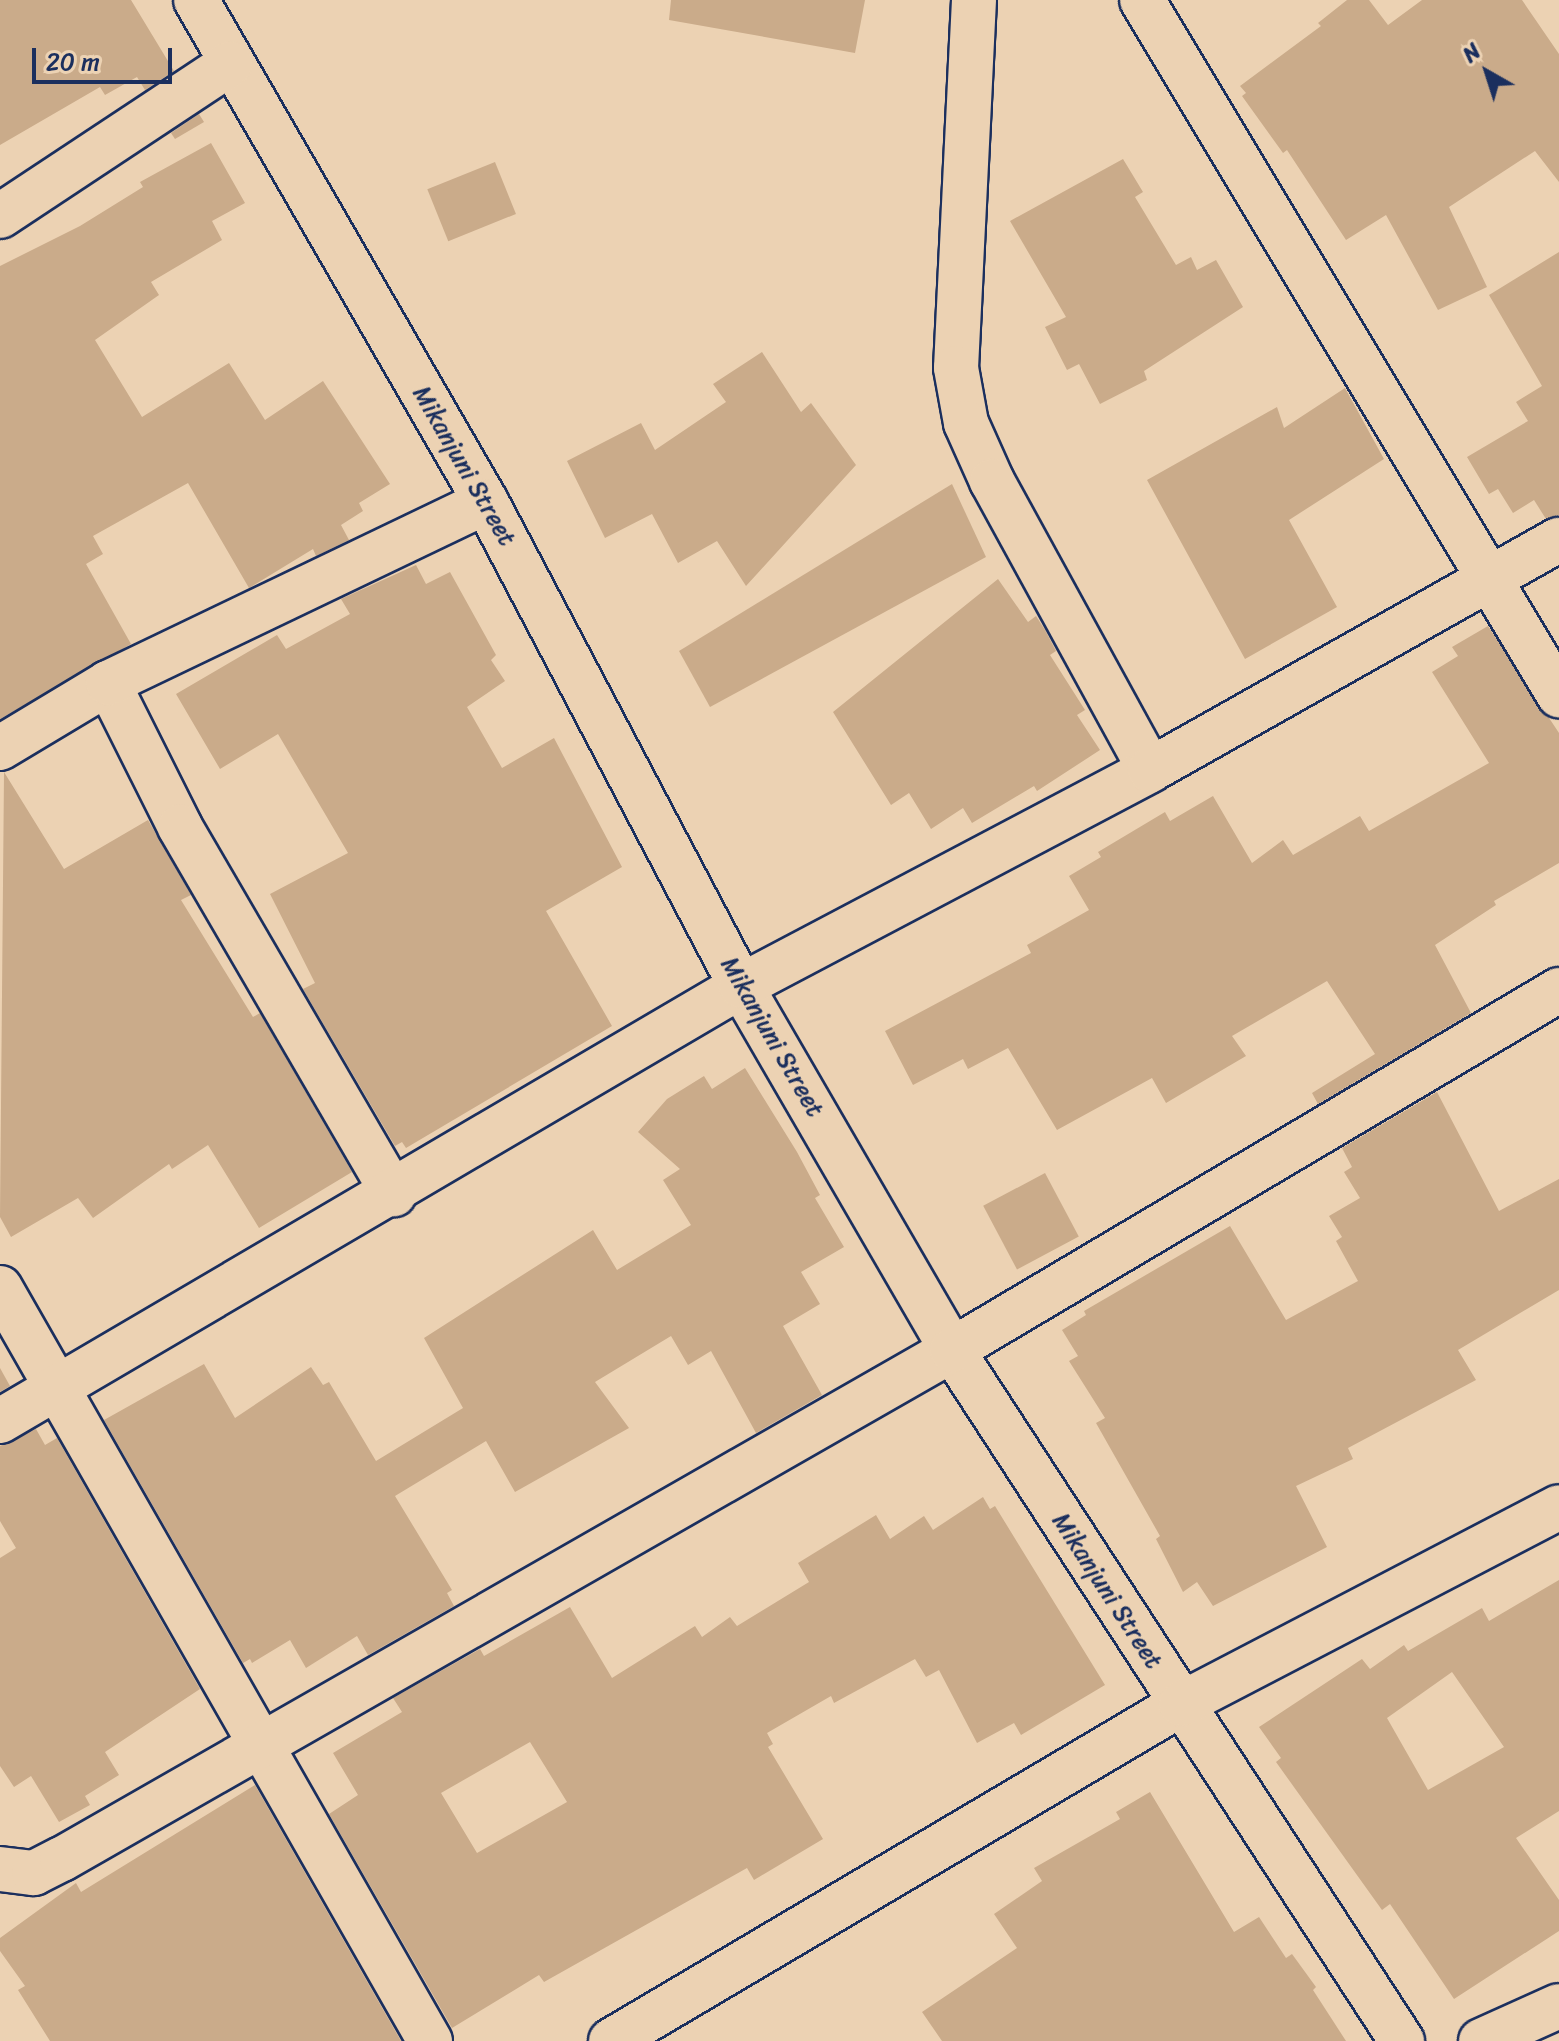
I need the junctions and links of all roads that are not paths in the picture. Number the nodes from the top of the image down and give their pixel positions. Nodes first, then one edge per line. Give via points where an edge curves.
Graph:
1 (196, 0) edge
2 (974, 0) edge
3 (1142, 0) edge
4 (230, 64) junction
5 (0, 216) edge
6 (486, 502) junction
7 (1559, 540) edge
8 (1491, 582) junction
9 (108, 683) junction
10 (1559, 695) edge
11 (0, 748) edge
12 (1150, 770) junction
13 (741, 986) junction
14 (1559, 990) edge
15 (394, 1194) junction
16 (0, 1288) edge
17 (952, 1350) junction
18 (56, 1386) junction
19 (0, 1421) edge
20 (1559, 1507) edge
21 (1181, 1704) junction
22 (260, 1743) junction
23 (0, 1869) edge
24 (1551, 2020) edge
25 (430, 2041) edge
26 (611, 2041) edge
27 (1402, 2041) edge
28 (1481, 2041) edge

1 - 4 street, Mikanjuni Street
2 - 12 street via 956,368 966,423 992,481
3 - 8 street
4 - 5 street
4 - 6 street, Mikanjuni Street
6 - 9 street
6 - 13 street, Mikanjuni Street
7 - 8 street
8 - 10 street
8 - 12 street
9 - 11 street
9 - 15 street via 180,827
12 - 13 street
13 - 15 street
13 - 17 street, Mikanjuni Street
14 - 17 street
15 - 18 street
16 - 18 street
17 - 21 street, Mikanjuni Street
17 - 22 street
18 - 19 street
18 - 22 street
20 - 21 street
21 - 26 street
21 - 27 street, Mikanjuni Street
22 - 23 street via 44,1869 22,1874
22 - 25 street
24 - 28 street

